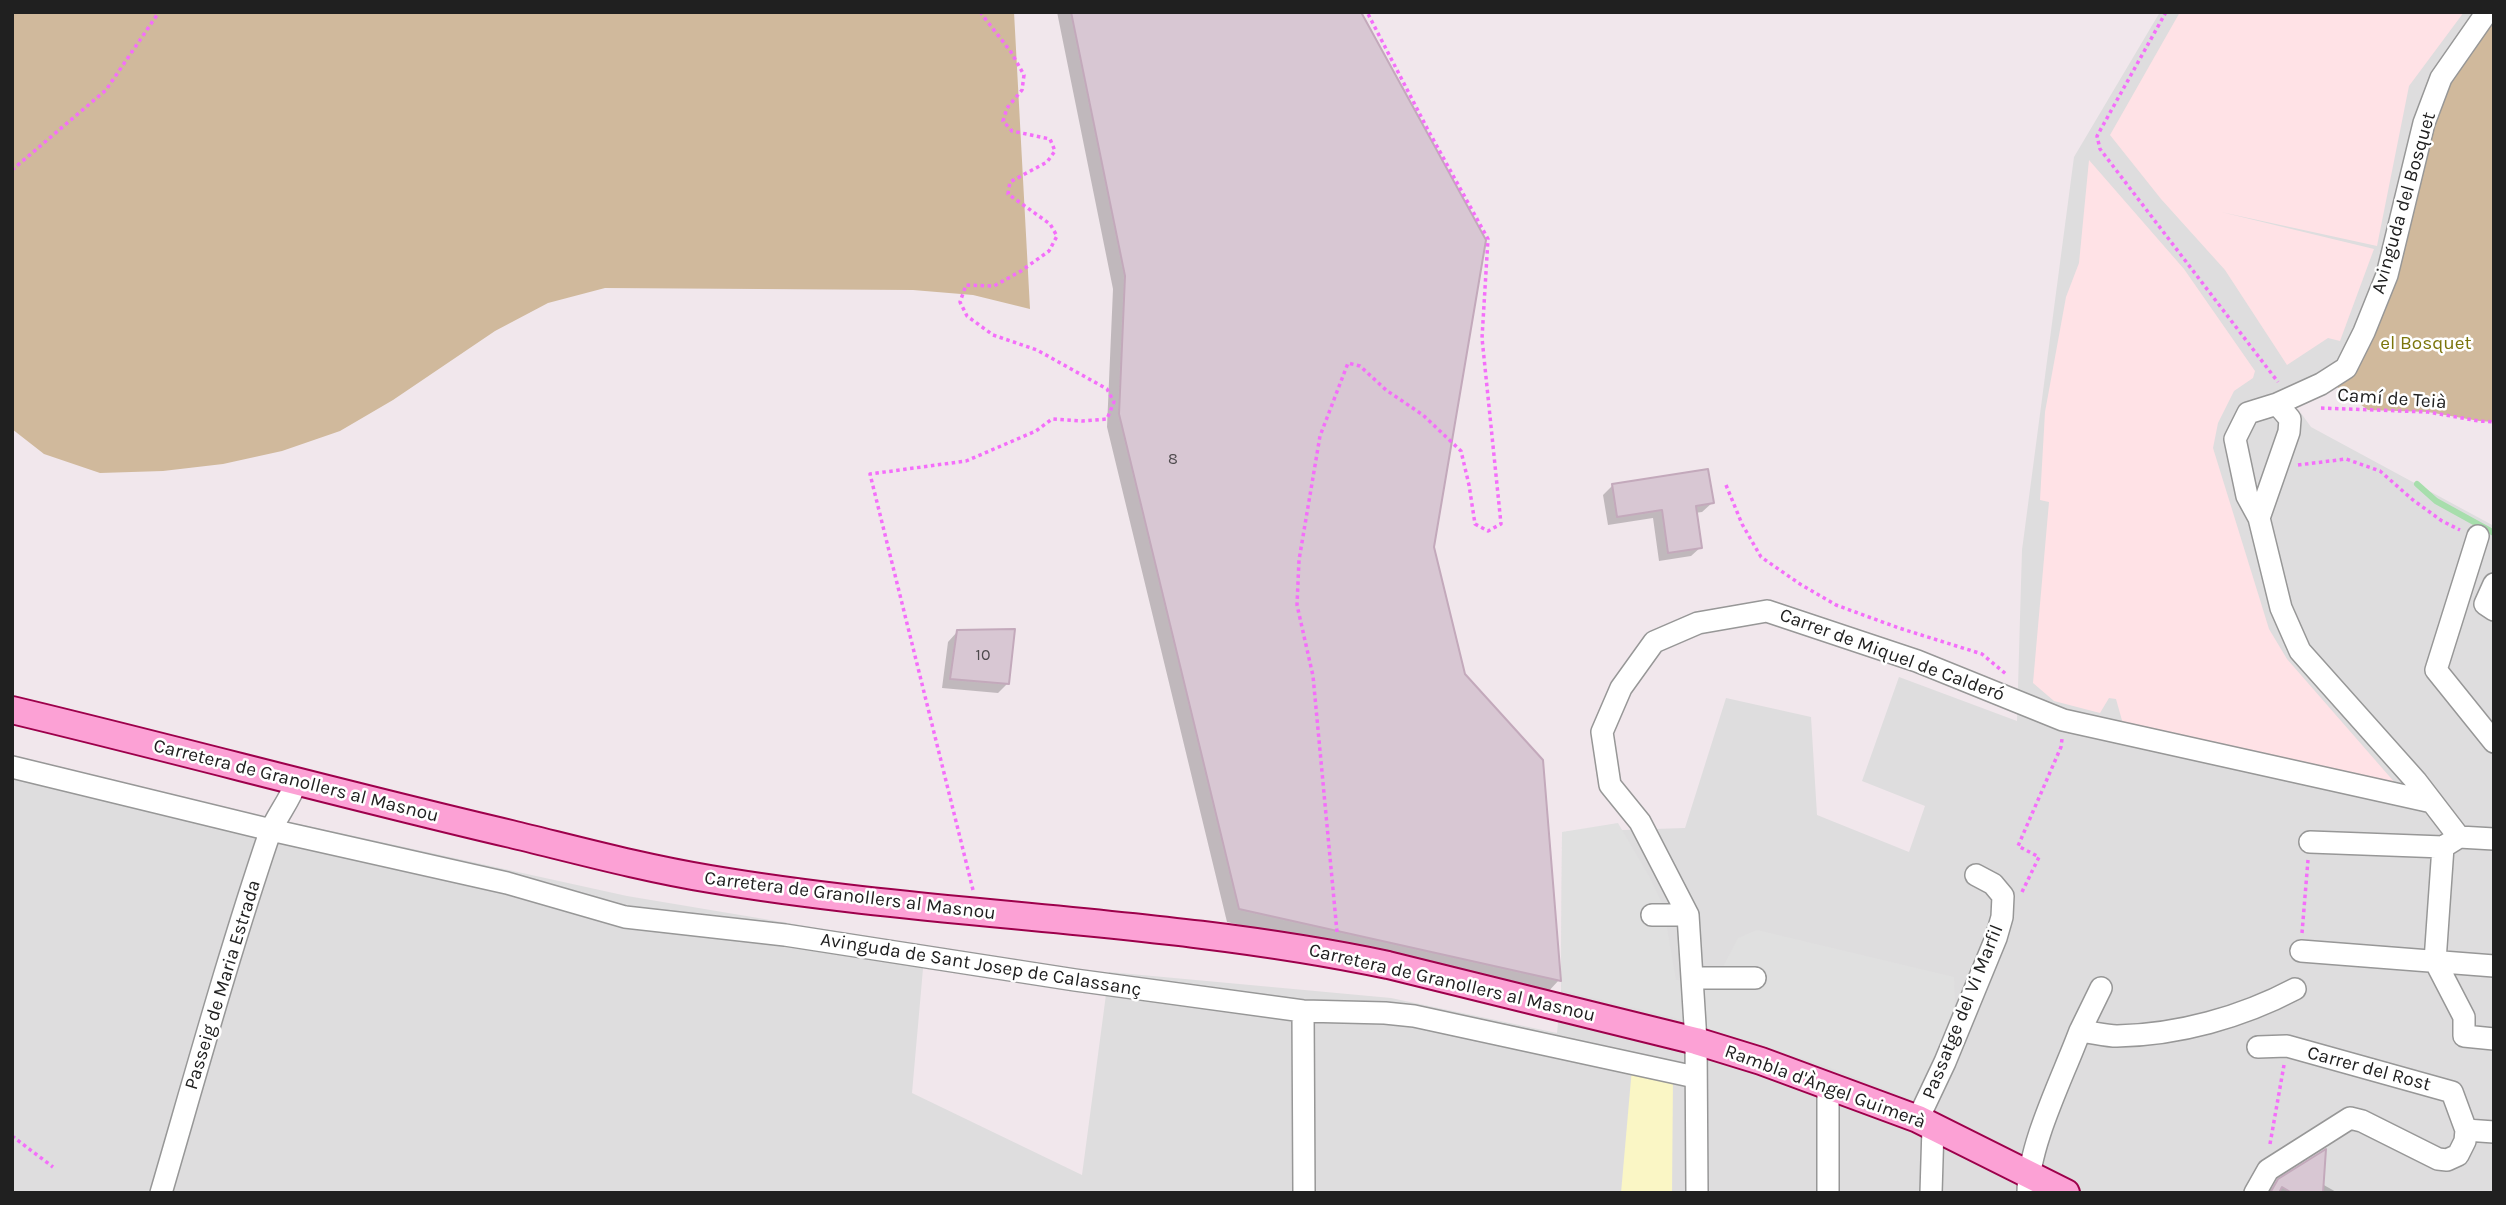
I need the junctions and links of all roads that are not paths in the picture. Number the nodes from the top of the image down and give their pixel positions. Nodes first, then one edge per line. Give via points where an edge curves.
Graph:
1 (2487, 12) edge
2 (2286, 407) junction
3 (2259, 518) junction
4 (2470, 534) road end
5 (2494, 584) edge
6 (2494, 610) edge
7 (12, 710) edge
8 (2494, 742) edge
9 (12, 767) edge
10 (296, 782) junction
11 (2432, 802) junction
12 (271, 830) junction
13 (2494, 839) edge
14 (2310, 842) dead end
15 (2451, 842) junction
16 (1976, 875) dead end
17 (1653, 915) dead end
18 (1688, 915) junction
19 (2301, 951) dead end
20 (2435, 961) junction
21 (2494, 966) edge
22 (1692, 978) junction
23 (1755, 978) dead end
24 (2101, 988) dead end
25 (2295, 989) dead end
26 (1303, 1011) junction
27 (2080, 1031) junction
28 (2494, 1039) edge
29 (1696, 1041) junction
30 (2258, 1047) dead end
31 (1695, 1077) junction
32 (1828, 1084) junction
33 (1925, 1123) junction
34 (2466, 1130) junction
35 (2494, 1132) edge
36 (2028, 1184) edge
37 (161, 1193) edge
38 (1304, 1193) edge
39 (1697, 1193) edge
40 (1828, 1193) edge
41 (1931, 1193) edge
42 (2066, 1193) edge
43 (2255, 1193) edge

1 - 2 street, Avinguda del Bosquet via 2441,78 2424,123 2387,275 2346,368
2 - 3 street via 2289,432
2 - 3 street, Avinguda del Bosquet via 2248,413 2235,439 2247,496
3 - 11 street, Avinguda del Bosquet via 2281,608 2300,651
4 - 8 street via 2436,670
5 - 6 street via 2485,604
7 - 10 main road, Carretera de Granollers al Masnou
9 - 12 street, Avinguda de Sant Josep de Calassanç
10 - 12 street, Passeig de Maria Estrada
10 - 29 main road, Carretera de Granollers al Masnou via 710,879 979,913 1164,930 1340,955
11 - 15 street, Avinguda del Bosquet
11 - 18 street, Carrer de Miquel de Calderó via 2063,720 1917,661 1767,611 1698,623 1654,642 1621,688 1602,732 1610,785 1640,822
12 - 26 street, Avinguda de Sant Josep de Calassanç via 507,883 625,916
12 - 37 street, Passeig de Maria Estrada
13 - 15 street
14 - 15 street
15 - 20 street
16 - 33 street, Passatge del Vi Marfil via 1993,884 2003,896 2003,904 1996,938
17 - 18 street
18 - 22 street, Carrer de Miquel de Calderó
19 - 20 street
20 - 21 street
20 - 28 street via 2464,1017 2465,1036
22 - 23 street
22 - 29 street, Carrer de Miquel de Calderó
24 - 27 street
25 - 27 street via 2239,1013 2162,1032 2115,1036
26 - 31 street, Avinguda de Sant Josep de Calassanç via 1384,1013 1446,1021
26 - 38 street
27 - 36 street via 2049,1108
29 - 31 street, Carrer de Miquel de Calderó
29 - 32 main road, Rambla d'Àngel Guimerà
30 - 34 street, Carrer del Rost via 2287,1046 2452,1091
31 - 39 street, Carrer de Miquel de Calderó
32 - 33 main road, Rambla d'Àngel Guimerà
32 - 40 street
33 - 36 main road, Rambla d'Àngel Guimerà
33 - 41 street
34 - 35 street
34 - 43 street via 2458,1155 2447,1160 2350,1118 2268,1170
36 - 42 main road, Rambla d'Àngel Guimerà

